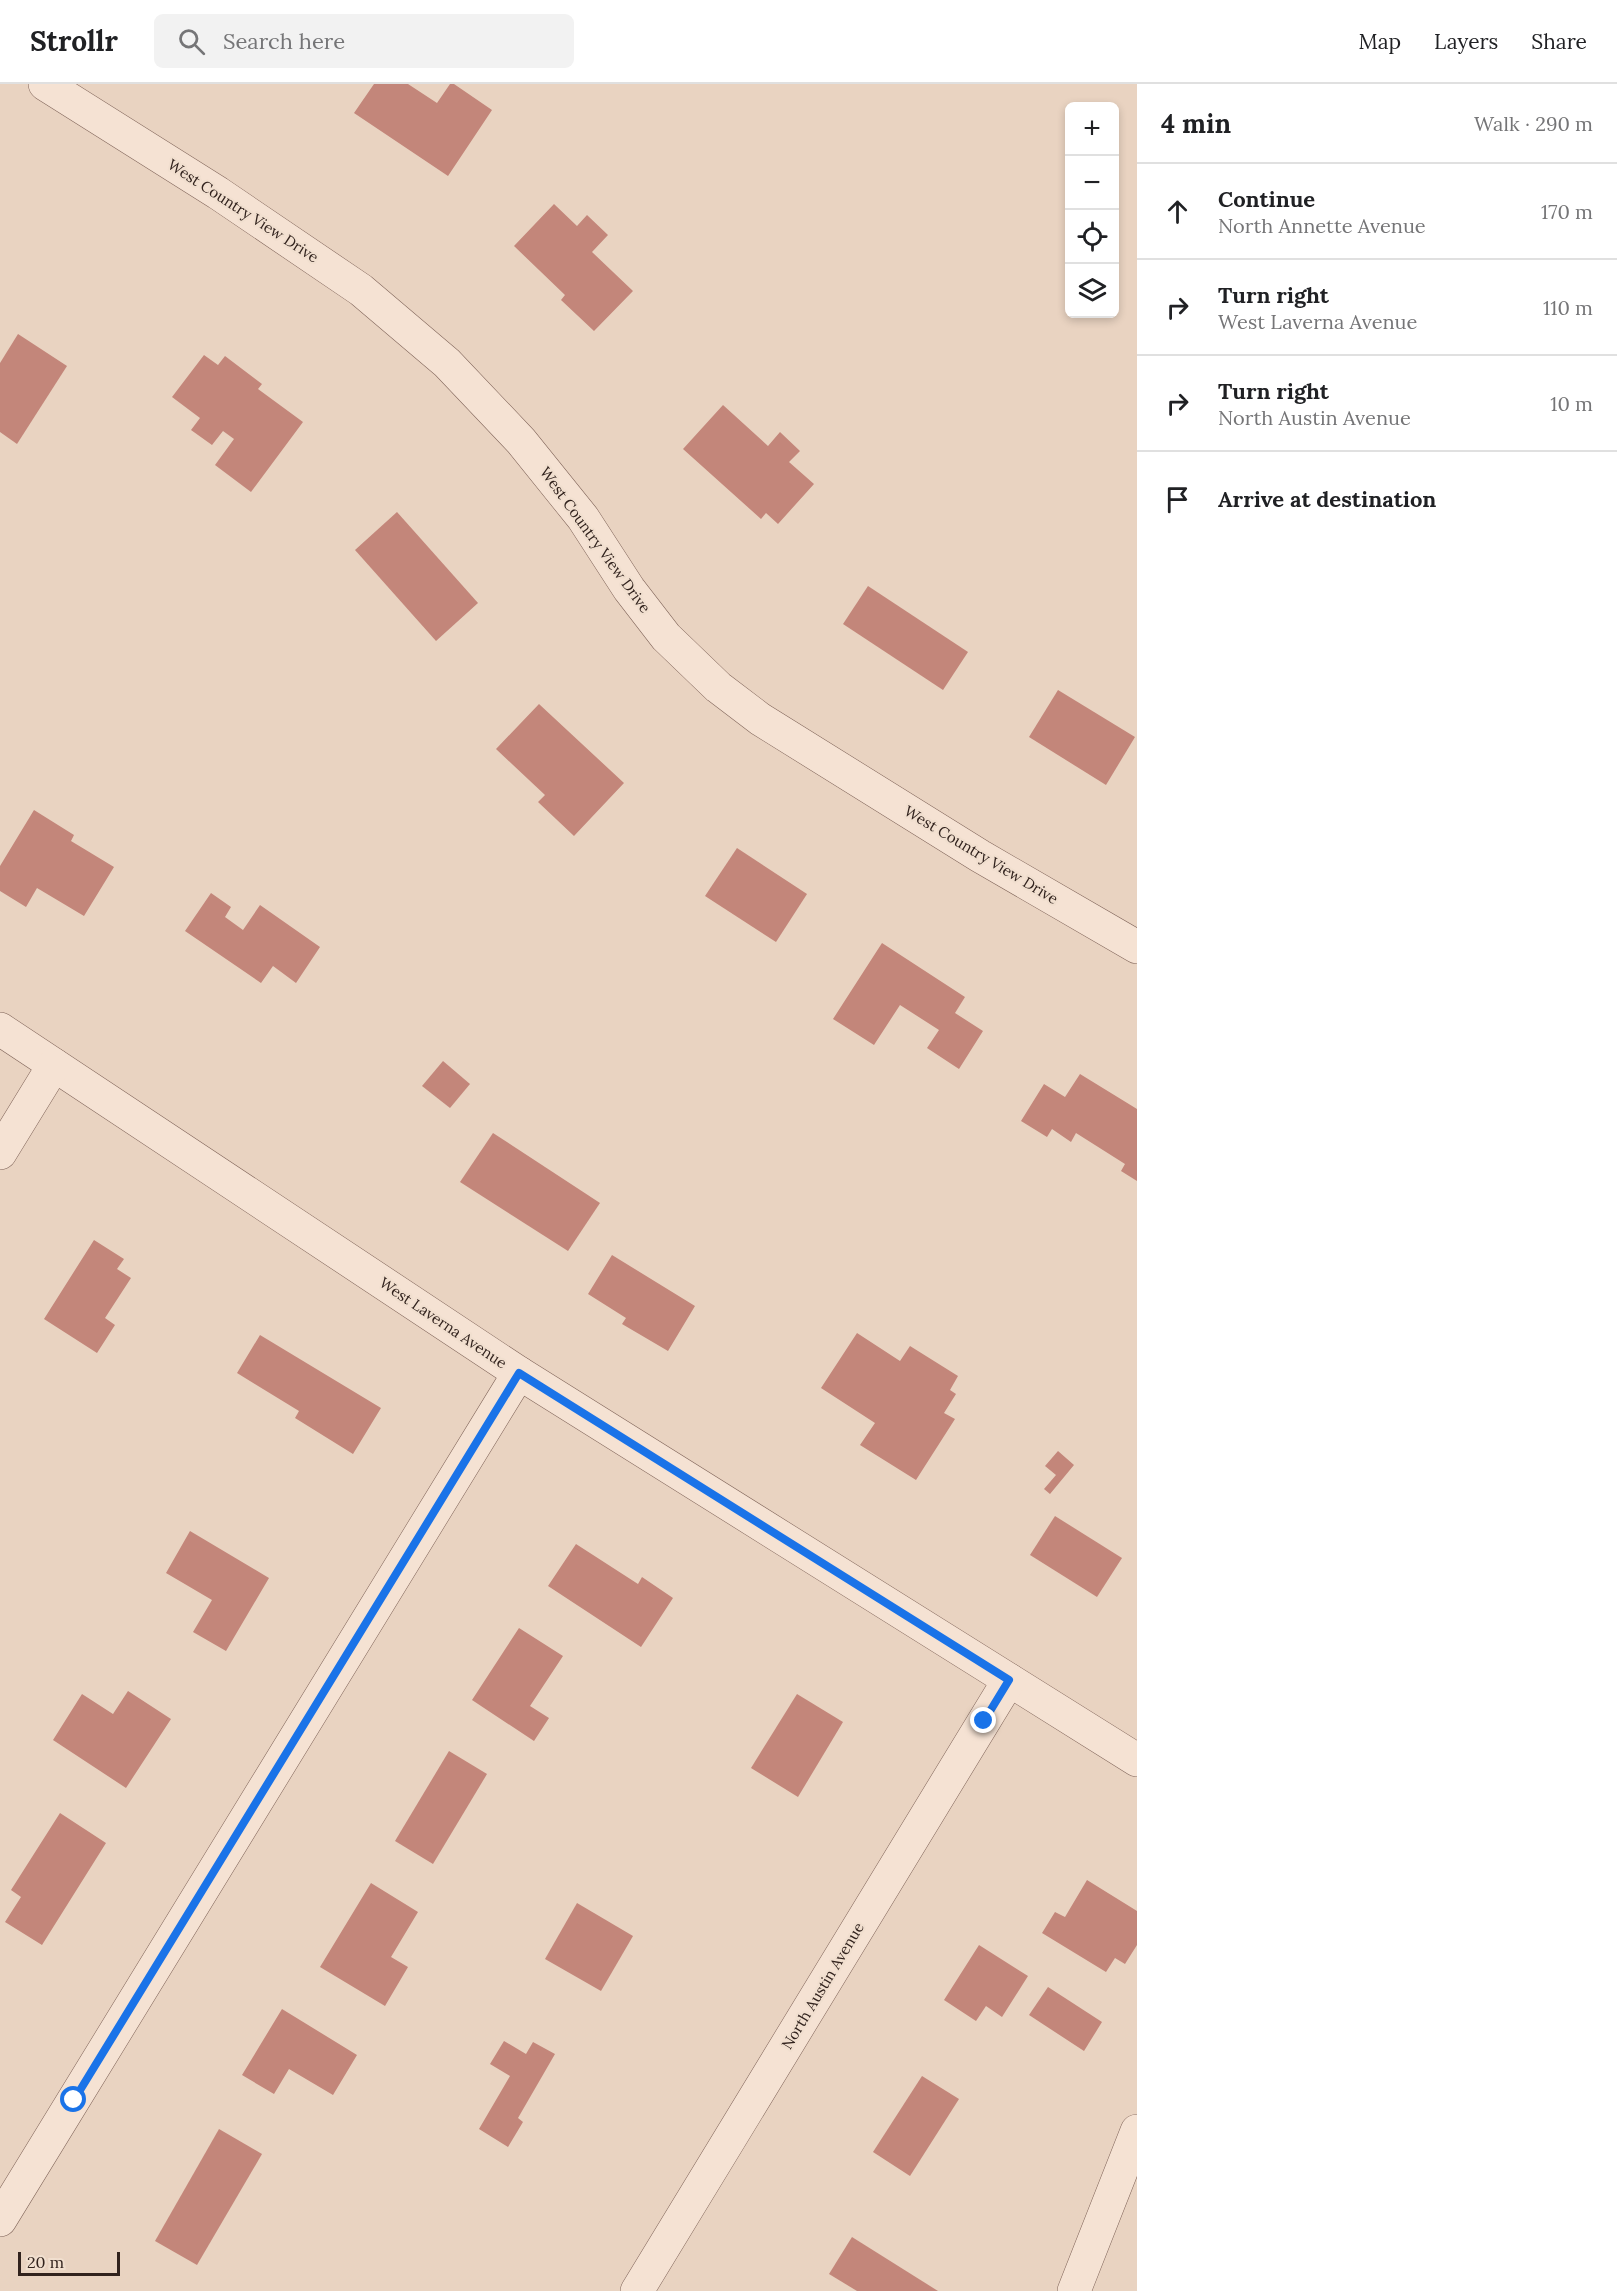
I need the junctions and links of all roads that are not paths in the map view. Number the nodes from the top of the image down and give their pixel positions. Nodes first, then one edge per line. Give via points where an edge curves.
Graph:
1 (45, 84) edge
2 (1137, 947) edge
3 (0, 1029) edge
4 (54, 1065) junction
5 (0, 1153) edge
6 (519, 1373) junction
7 (1009, 1680) junction
8 (1137, 1760) edge
9 (1137, 2131) edge
10 (0, 2220) edge
11 (637, 2291) edge
12 (1074, 2291) edge

1 - 2 street, West Country View Drive via 218,193 361,290 447,363 521,441 569,501 666,637 718,687 760,719 980,856
3 - 4 street, West Laverna Avenue
4 - 5 street
4 - 6 street, West Laverna Avenue
6 - 7 street, West Laverna Avenue
6 - 10 street
7 - 8 street, West Laverna Avenue
7 - 11 street, North Austin Avenue
9 - 12 street

